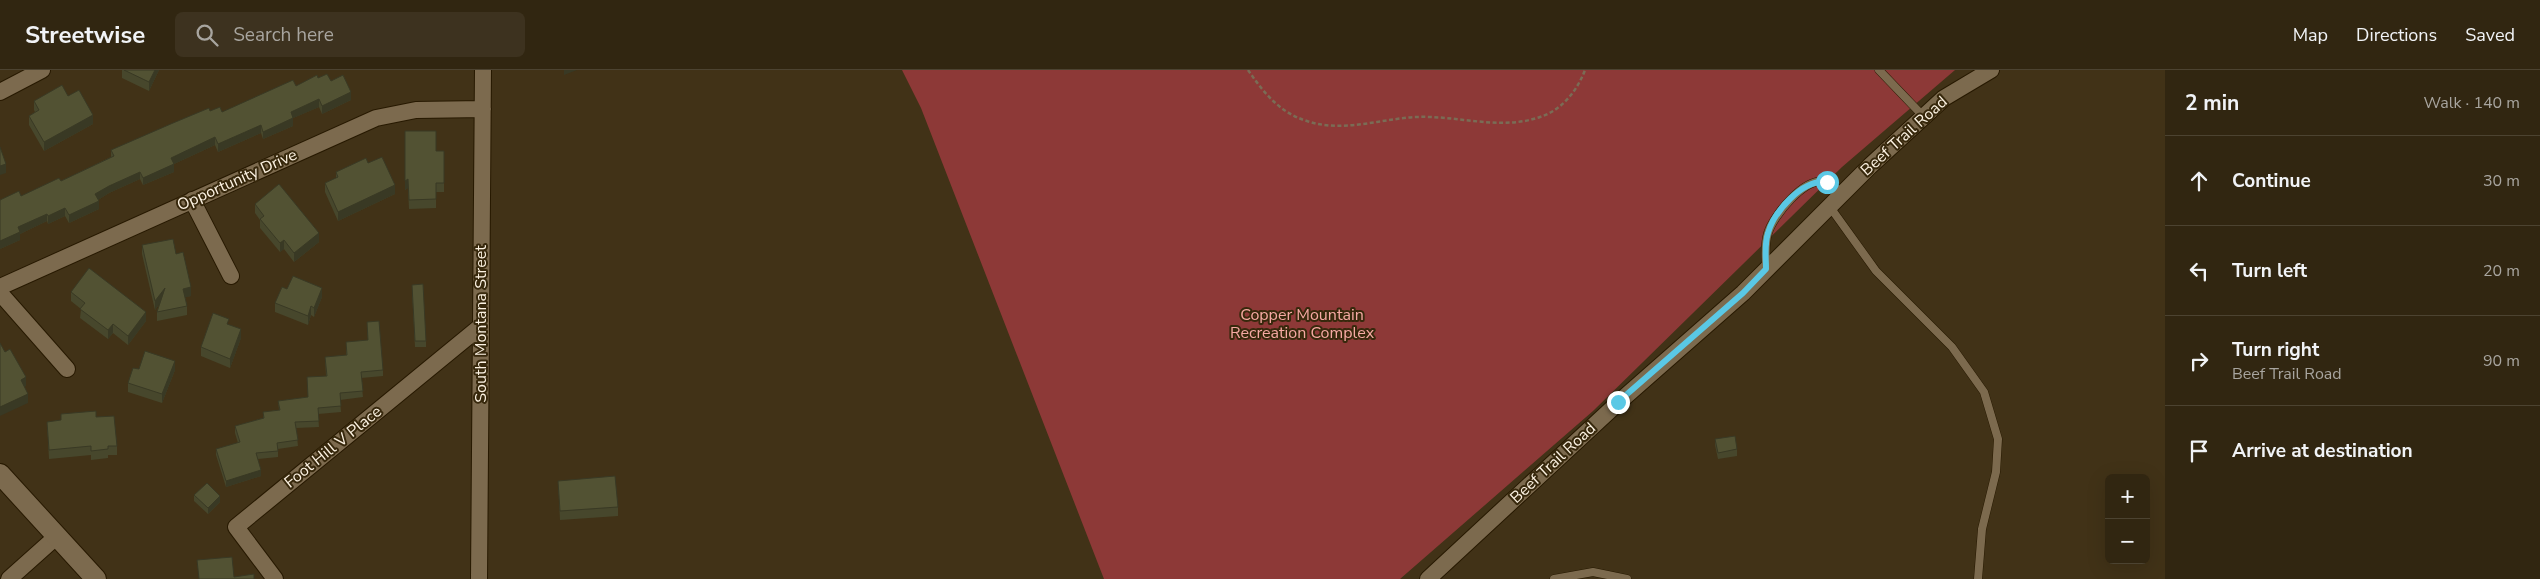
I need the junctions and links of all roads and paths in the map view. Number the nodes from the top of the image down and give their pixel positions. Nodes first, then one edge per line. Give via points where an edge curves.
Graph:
1 (42, 70) edge
2 (483, 70) edge
3 (1248, 70) edge
4 (1586, 70) edge
5 (1879, 70) edge
6 (1991, 70) edge
7 (0, 92) edge
8 (483, 109) junction
9 (1924, 116) junction
10 (1842, 194) junction
11 (192, 200) junction
12 (1829, 206) junction
13 (1766, 269) junction
14 (231, 276) dead end
15 (0, 287) edge
16 (0, 292) edge
17 (481, 326) junction
18 (67, 368) dead end
19 (0, 474) edge
20 (56, 536) junction
21 (9, 579) edge
22 (96, 579) edge
23 (275, 579) edge
24 (479, 579) edge
25 (1428, 579) edge
26 (1554, 579) edge
27 (1626, 579) edge
28 (1978, 579) edge

1 - 7 street
2 - 8 street, South Montana Street
3 - 4 path via 1277,106 1306,121 1334,127 1415,117 1515,123 1541,117 1560,107 1573,93
5 - 9 lane
6 - 9 street, Beef Trail Road via 1944,98
8 - 11 street, Opportunity Drive via 416,110 376,118
8 - 17 street, South Montana Street
9 - 10 street, Beef Trail Road
10 - 12 street, Beef Trail Road
10 - 13 lane via 1827,182 1804,187 1772,222 1765,244
11 - 14 street
11 - 15 street, Opportunity Drive
12 - 13 street, Beef Trail Road
12 - 28 lane via 1876,271 1952,347 1984,392 1998,439 1996,472 1982,529
13 - 25 street, Beef Trail Road
16 - 18 street
17 - 23 street, Foot Hill V Place via 236,527
17 - 24 street, South Montana Street
19 - 20 street
20 - 21 street
20 - 22 street
26 - 27 lane via 1593,572

